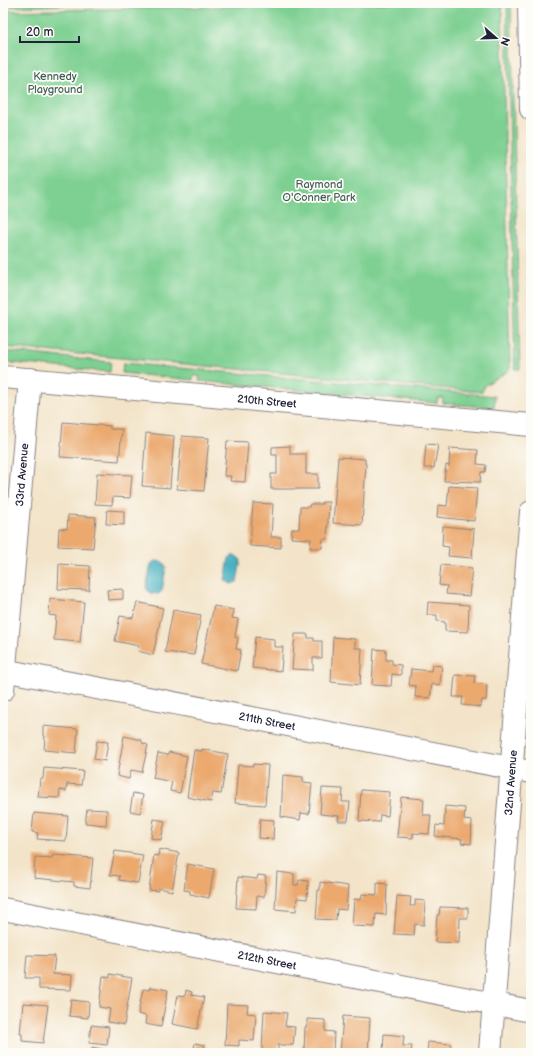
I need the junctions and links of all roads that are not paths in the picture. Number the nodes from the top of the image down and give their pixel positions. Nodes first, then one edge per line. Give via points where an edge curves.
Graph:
1 (529, 3) edge
2 (531, 108) edge
3 (3, 377) edge
4 (30, 379) junction
5 (531, 425) edge
6 (531, 512) edge
7 (530, 534) edge
8 (4, 677) edge
9 (521, 770) edge
10 (3, 909) edge
11 (494, 1004) junction
12 (531, 1011) edge
13 (490, 1053) edge

1 - 2 street
3 - 4 street, 210th Street
4 - 5 street, 210th Street
4 - 8 street, 33rd Avenue
6 - 7 street, 32nd Avenue
7 - 9 street, 32nd Avenue
8 - 9 street, 211th Street
9 - 11 street, 32nd Avenue
10 - 11 street, 212th Street
11 - 12 street, 212th Street
11 - 13 street, 32nd Avenue

